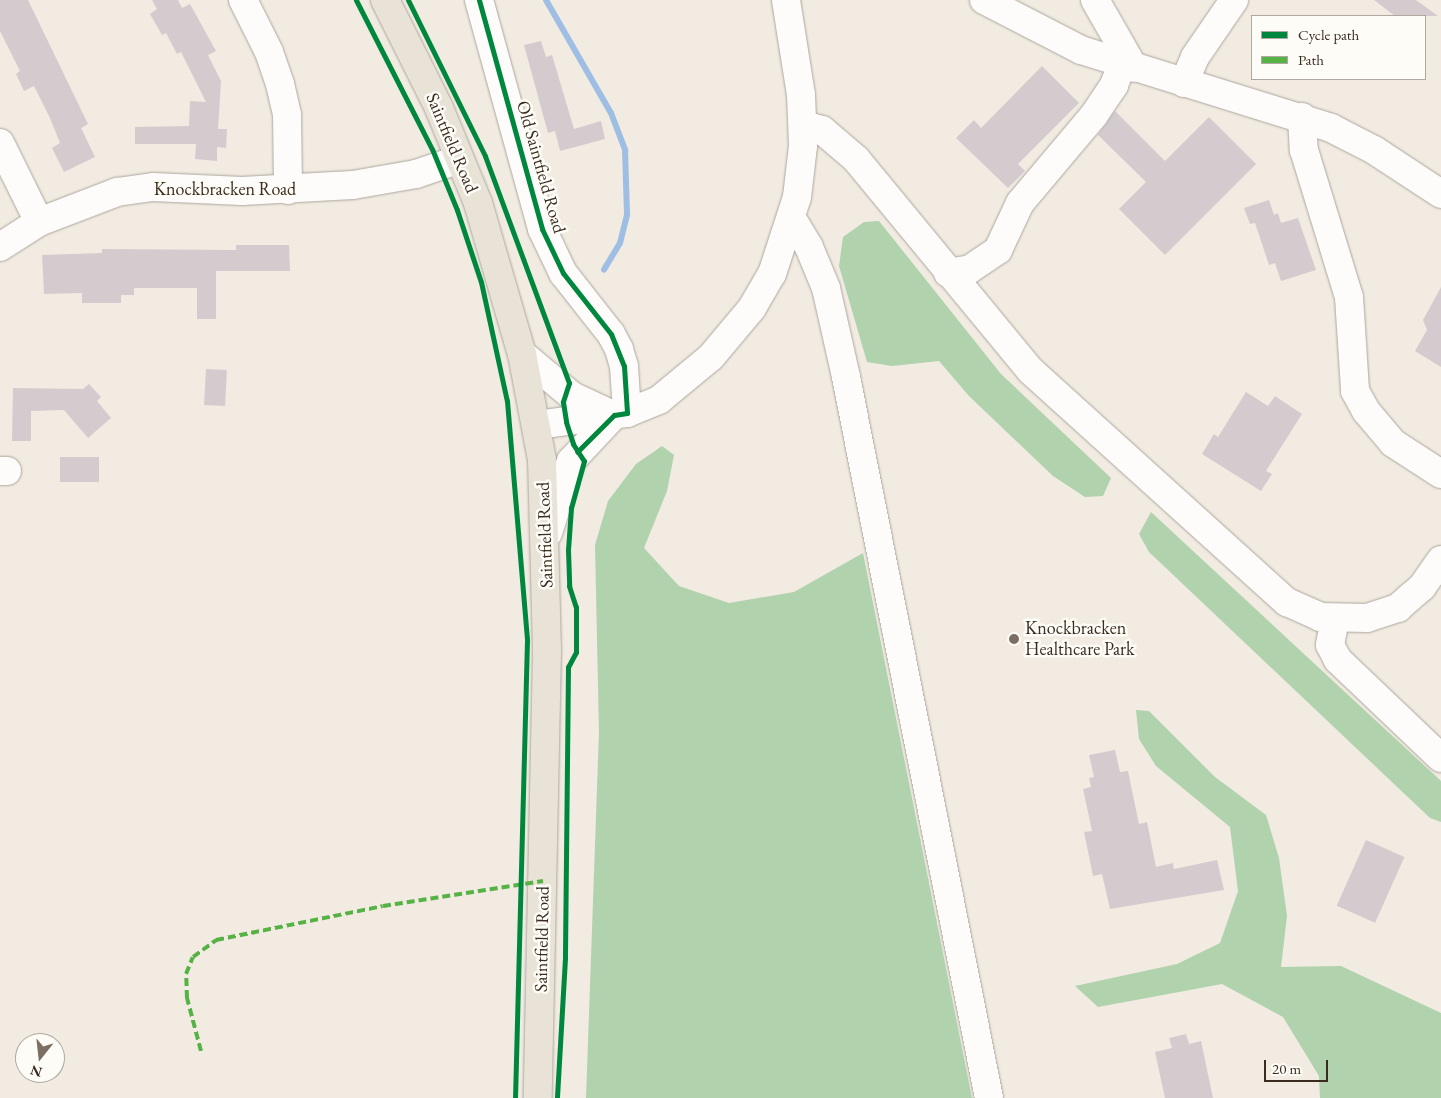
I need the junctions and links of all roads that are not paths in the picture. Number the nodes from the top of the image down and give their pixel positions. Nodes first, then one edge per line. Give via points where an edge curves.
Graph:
1 (242, 0) edge
2 (385, 0) edge
3 (479, 0) edge
4 (786, 0) edge
5 (984, 0) edge
6 (1095, 0) edge
7 (1234, 0) edge
8 (1128, 66) junction
9 (1184, 83) junction
10 (1302, 117) junction
11 (804, 125) junction
12 (0, 143) edge
13 (460, 159) junction
14 (1434, 180) edge
15 (288, 190) junction
16 (791, 217) junction
17 (39, 222) junction
18 (0, 247) edge
19 (948, 272) junction
20 (522, 354) junction
21 (620, 414) junction
22 (537, 425) junction
23 (1441, 474) edge
24 (546, 538) junction
25 (1441, 560) edge
26 (1272, 589) junction
27 (1335, 619) junction
28 (1338, 660) junction
29 (1441, 758) edge
30 (538, 1098) edge
31 (989, 1098) edge

1 - 15 street via 270,52 280,84 287,115
2 - 13 highway, Saintfield Road
3 - 21 street, Old Saintfield Road via 542,229 563,273 619,349 624,366
4 - 11 street
5 - 8 street via 1081,50
6 - 8 street
7 - 9 street via 1195,57
8 - 9 street
8 - 19 street via 1094,115 1020,203 998,250 970,269
9 - 10 street
10 - 14 street
10 - 23 street via 1304,150 1350,297 1355,391 1366,411 1398,447
11 - 16 street via 797,197
11 - 19 street via 822,130 856,159
12 - 17 street
13 - 15 street, Knockbracken Road via 424,172 353,185
13 - 20 highway, Saintfield Road via 498,262
15 - 17 street, Knockbracken Road via 153,187 117,192
16 - 21 street via 772,274 752,308 723,343 671,392 659,400
16 - 31 street via 809,247 826,288
17 - 18 street, Knockbracken Road
19 - 26 street via 1049,390
20 - 21 street via 572,396
20 - 22 highway, Saintfield Road
21 - 22 street
21 - 24 street via 572,461 556,500
22 - 24 highway, Saintfield Road
24 - 30 highway, Saintfield Road
25 - 27 street via 1422,587 1398,608 1367,618
26 - 27 street via 1302,611
26 - 28 street via 1293,617
27 - 28 street via 1330,644
28 - 29 street

